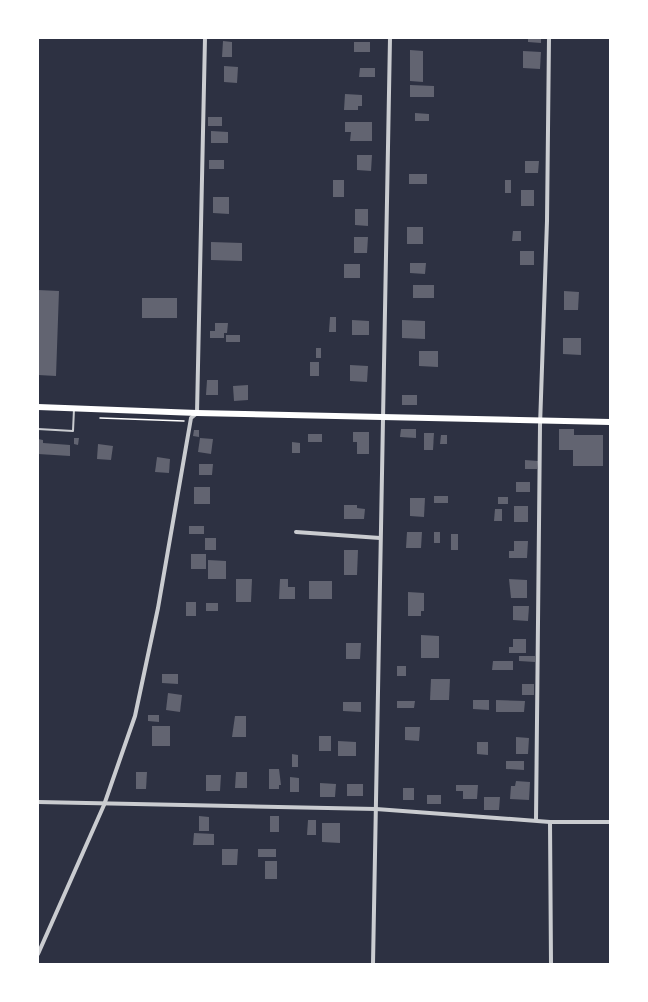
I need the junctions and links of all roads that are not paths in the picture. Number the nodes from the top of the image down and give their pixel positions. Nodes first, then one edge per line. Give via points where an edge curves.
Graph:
1 (205, 38) edge
2 (390, 38) edge
3 (549, 38) edge
4 (38, 407) edge
5 (74, 408) junction
6 (197, 413) junction
7 (382, 417) junction
8 (540, 421) junction
9 (610, 422) edge
10 (38, 429) edge
11 (296, 532) dead end
12 (380, 538) junction
13 (38, 802) edge
14 (104, 805) junction
15 (376, 809) junction
16 (536, 820) junction
17 (550, 822) junction
18 (610, 822) edge
19 (38, 954) edge
20 (373, 964) edge
21 (551, 964) edge

1 - 6 street
2 - 7 street
3 - 8 street via 547,221
4 - 5 main road
5 - 6 main road
5 - 10 lane via 73,431
6 - 7 main road
6 - 14 street via 191,418 158,608 135,716
7 - 8 main road
7 - 12 street
8 - 9 main road
8 - 16 street
11 - 12 street
12 - 15 street
13 - 14 street
14 - 15 street
14 - 19 street
15 - 16 street
15 - 20 street
16 - 17 street
17 - 18 street
17 - 21 street

